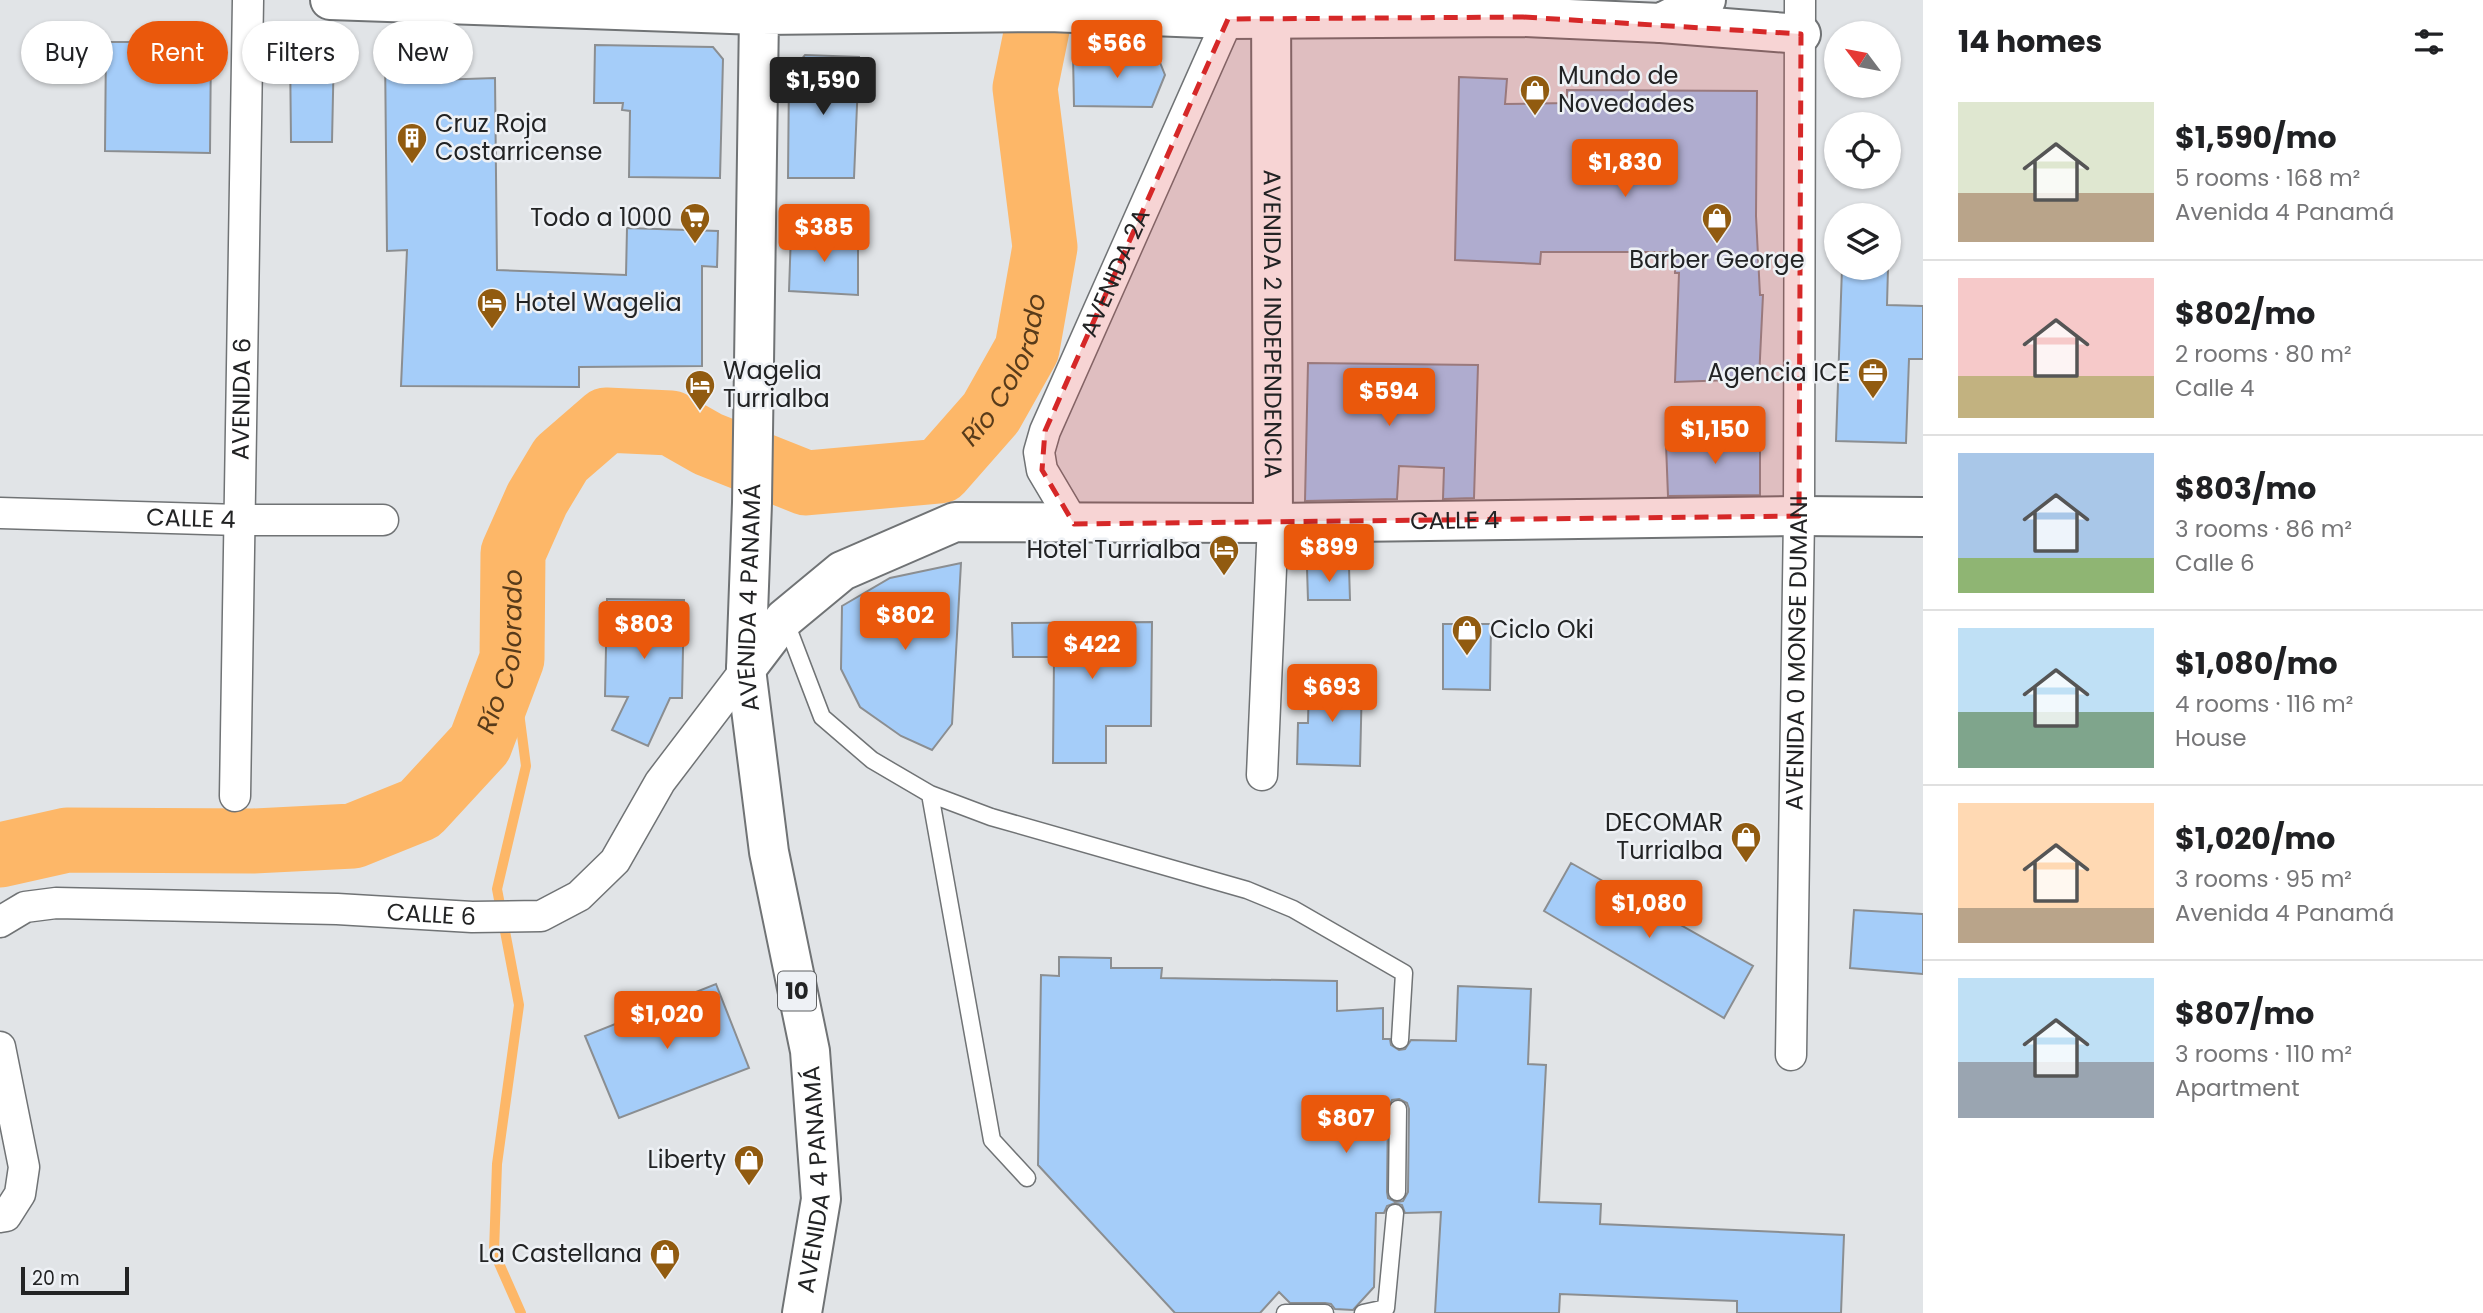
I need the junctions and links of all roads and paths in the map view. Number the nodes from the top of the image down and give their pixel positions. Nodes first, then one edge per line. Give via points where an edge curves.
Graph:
1 (248, 0) edge
2 (330, 0) edge
3 (1706, 0) edge
4 (759, 8) edge
5 (979, 8) edge
6 (1271, 9) edge
7 (1523, 9) edge
8 (1801, 17) edge
9 (1228, 19) junction
10 (1661, 23) junction
11 (0, 513) edge
12 (1799, 516) junction
13 (1923, 517) edge
14 (239, 520) junction
15 (383, 520) dead end
16 (1273, 523) junction
17 (1074, 524) junction
18 (784, 619) junction
19 (746, 669) junction
20 (1262, 775) dead end
21 (930, 794) junction
22 (235, 796) dead end
23 (0, 922) edge
24 (1400, 1040) dead end
25 (0, 1047) edge
26 (1791, 1055) dead end
27 (1398, 1109) dead end
28 (1027, 1178) dead end
29 (1397, 1192) dead end
30 (1395, 1213) dead end
31 (0, 1217) edge
32 (1384, 1311) edge
33 (802, 1313) edge
34 (1285, 1313) edge
35 (1325, 1313) edge
36 (1363, 1313) edge

1 - 14 street, AVENIDA 6
2 - 4 main road
3 - 10 main road
4 - 5 main road
4 - 19 main road, AVENIDA 4 PANAMÁ / 10
5 - 9 main road
6 - 7 main road
6 - 9 main road
6 - 16 main road, AVENIDA 2 INDEPENDENCIA
7 - 10 main road
8 - 10 main road
8 - 12 street, AVENIDA 0 MONGE DUMANI
9 - 17 street, AVENIDA 2A via 1045,431 1039,452 1042,470
11 - 14 street, CALLE 4
12 - 13 main road, CALLE 4
12 - 16 main road, CALLE 4
12 - 26 street, AVENIDA 0 MONGE DUMANI
14 - 15 street, CALLE 4
14 - 22 street, AVENIDA 6
16 - 17 main road, CALLE 4
16 - 20 street, AVENIDA 2 INDEPENDENCIA
17 - 18 main road, CALLE 4 via 955,522 842,571
18 - 19 main road, CALLE 4
18 - 21 lane via 822,717 872,760
19 - 23 street, CALLE 6 via 660,782 615,861 579,896 541,916 472,918 324,909 56,904 25,907
19 - 33 main road, AVENIDA 4 PANAMÁ / 10 via 769,852 810,1051 821,1199
21 - 24 lane via 991,817 1247,890 1293,909 1404,973
21 - 28 lane via 992,1140
25 - 31 street via 24,1167 20,1194 6,1216
27 - 29 lane
30 - 32 lane
32 - 36 lane
34 - 35 lane

